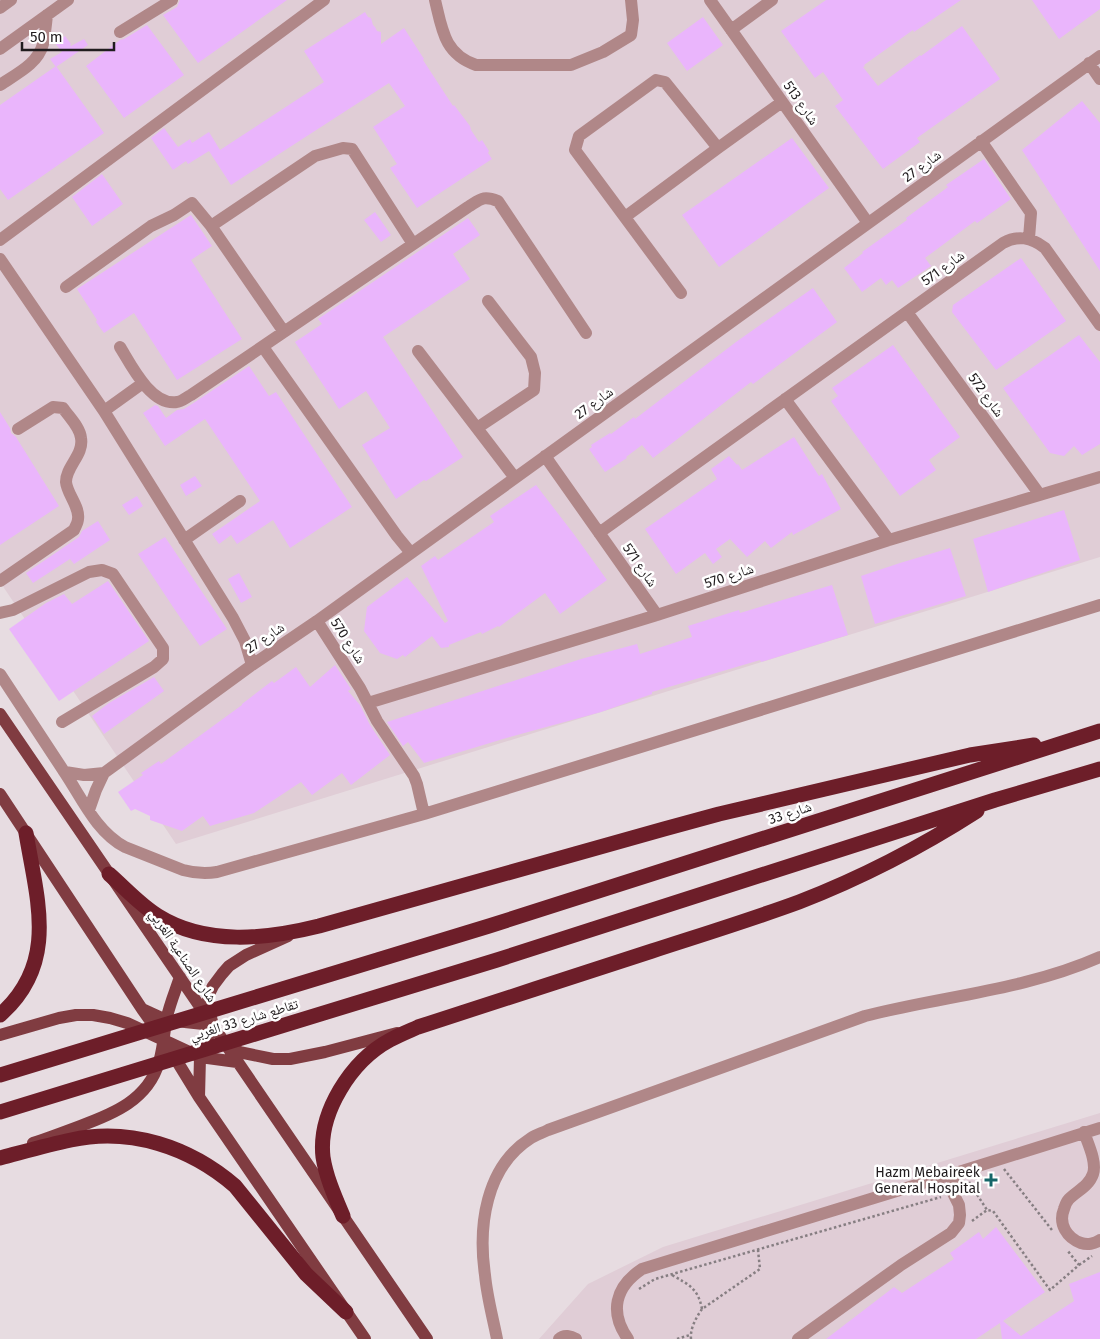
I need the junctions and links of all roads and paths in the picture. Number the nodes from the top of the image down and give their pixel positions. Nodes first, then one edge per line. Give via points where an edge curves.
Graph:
1 (11, 0) edge
2 (172, 0) edge
3 (324, 0) edge
4 (435, 0) edge
5 (631, 0) edge
6 (710, 0) edge
7 (772, 0) edge
8 (63, 1) edge
9 (0, 8) edge
10 (47, 15) junction
11 (731, 30) junction
12 (120, 32) dead end
13 (0, 49) edge
14 (1100, 56) edge
15 (1089, 63) junction
16 (1100, 78) edge
17 (0, 85) edge
18 (782, 102) junction
19 (981, 141) junction
20 (718, 148) junction
21 (625, 217) junction
22 (868, 223) junction
23 (211, 226) junction
24 (1029, 238) junction
25 (0, 240) edge
26 (413, 244) junction
27 (0, 259) edge
28 (66, 287) dead end
29 (681, 293) dead end
30 (488, 301) dead end
31 (907, 312) junction
32 (1100, 325) edge
33 (284, 332) junction
34 (586, 333) dead end
35 (120, 347) dead end
36 (262, 347) junction
37 (418, 351) dead end
38 (143, 383) junction
39 (785, 399) junction
40 (104, 412) junction
41 (477, 428) junction
42 (18, 429) dead end
43 (545, 456) junction
44 (1100, 477) edge
45 (515, 478) junction
46 (1040, 495) junction
47 (240, 501) dead end
48 (599, 533) junction
49 (184, 540) junction
50 (889, 540) junction
51 (411, 553) junction
52 (0, 581) edge
53 (1100, 605) edge
54 (0, 613) edge
55 (657, 615) junction
56 (317, 621) junction
57 (252, 665) junction
58 (0, 674) edge
59 (368, 704) junction
60 (0, 714) edge
61 (62, 722) dead end
62 (1100, 731) edge
63 (1062, 743) junction
64 (1100, 768) edge
65 (65, 772) junction
66 (104, 773) junction
67 (0, 794) edge
68 (995, 800) junction
69 (89, 810) junction
70 (424, 814) junction
71 (26, 833) junction
72 (109, 874) junction
73 (489, 926) joint
74 (299, 931) junction
75 (1100, 957) edge
76 (180, 977) junction
77 (142, 1009) junction
78 (0, 1015) edge
79 (166, 1020) junction
80 (212, 1025) junction
81 (418, 1027) junction
82 (0, 1035) edge
83 (164, 1040) junction
84 (200, 1057) junction
85 (237, 1062) junction
86 (0, 1074) edge
87 (199, 1097) junction
88 (0, 1112) edge
89 (1092, 1130) edge
90 (0, 1157) edge
91 (1100, 1158) edge
92 (998, 1160) junction
93 (957, 1173) junction
94 (953, 1193) junction
95 (987, 1210) junction
96 (343, 1216) junction
97 (971, 1222) dead end
98 (1056, 1235) dead end
99 (1100, 1240) edge
100 (1062, 1243) dead end
101 (758, 1250) junction
102 (1093, 1256) dead end
103 (1079, 1266) junction
104 (672, 1275) junction
105 (634, 1292) dead end
106 (702, 1309) junction
107 (346, 1312) junction
108 (690, 1335) junction
109 (365, 1339) edge
110 (427, 1339) edge
111 (498, 1339) edge
112 (559, 1339) edge
113 (576, 1339) edge
114 (628, 1339) edge
115 (677, 1339) edge
116 (691, 1339) edge
117 (798, 1339) edge

1 - 9 street
2 - 12 street
3 - 25 street
4 - 5 street via 446,40 456,54 476,65 571,65 603,52 631,35
6 - 11 street, شارع 513
7 - 11 street
8 - 10 street
10 - 13 street
10 - 17 street via 39,54
11 - 18 street, شارع 513
14 - 15 street, شارع 27
15 - 16 street
15 - 19 street, شارع 27
18 - 20 street
18 - 22 street, شارع 513
19 - 22 street, شارع 27
19 - 24 street via 1031,213
20 - 21 street
20 - 21 street via 665,82 656,80 579,136 575,150
21 - 29 street
22 - 43 street, شارع 27
23 - 26 street via 315,156 344,148 352,149
23 - 28 street via 192,203 151,226
23 - 33 street
24 - 31 street, شارع 571 via 1020,237 1003,243
24 - 32 street via 1045,248
26 - 33 street
26 - 34 street via 480,200 498,201
27 - 40 street
30 - 41 street via 531,357 535,373 534,390
31 - 39 street, شارع 571
31 - 46 street, شارع 572
33 - 36 street
35 - 38 street
36 - 38 street via 177,402 160,400
36 - 51 street
37 - 41 street
38 - 40 street
39 - 48 street, شارع 571
39 - 50 street
40 - 49 street
41 - 45 street
42 - 52 street via 53,407 63,408 79,431 82,440 67,473 66,484 79,519 74,530
43 - 45 street, شارع 27
43 - 48 street, شارع 571
44 - 46 street, شارع 570
45 - 51 street, شارع 27
46 - 50 street, شارع 570
47 - 49 street
48 - 55 street, شارع 571
49 - 57 street via 245,640
50 - 55 street, شارع 570
51 - 56 street, شارع 27
53 - 70 street
54 - 61 street via 13,610 89,572 102,570 113,574 163,648 162,658 154,667
55 - 59 street, شارع 570
56 - 57 street, شارع 27
56 - 59 street, شارع 570
57 - 66 street, شارع 27
58 - 65 street
59 - 70 street, شارع 570 via 414,776
60 - 72 main road, شارع الصناعية الغربي
62 - 63 highway, شارع 33
63 - 73 highway, شارع 33
63 - 74 highway via 970,755 719,814
64 - 68 highway
65 - 66 street via 84,775
65 - 69 street
66 - 69 street
67 - 71 main road
68 - 81 highway via 898,857 799,902
68 - 88 highway, تقاطع شارع 33 الغربي via 497,960
69 - 70 street via 106,834 118,843 200,874
71 - 77 main road
71 - 78 highway via 40,940 29,977 20,993
72 - 74 highway via 146,908 187,930 224,936
72 - 76 main road, شارع الصناعية الغربي
73 - 86 highway, تقاطع شارع 33 الغربي
74 - 80 main road via 229,966 208,996
75 - 111 street via 1035,980 865,1016 530,1139 502,1166 486,1211 483,1237 485,1276
76 - 79 main road
76 - 80 main road, شارع الصناعية الغربي
77 - 79 main road
77 - 83 main road
79 - 80 main road
79 - 83 main road
80 - 81 main road via 238,1052 273,1059 325,1052
80 - 84 main road
80 - 85 main road, شارع الصناعية الغربي
81 - 96 highway via 390,1040 365,1058 345,1082 331,1109 323,1139 323,1158
82 - 83 main road via 59,1018 93,1015 127,1023
83 - 84 main road
83 - 87 main road
83 - 90 main road via 154,1074 140,1094 127,1105 103,1118
84 - 85 main road
84 - 87 main road
85 - 96 main road, شارع الصناعية الغربي
87 - 107 main road
89 - 91 street
89 - 92 street
89 - 99 street via 1093,1174 1089,1183 1067,1200 1061,1222 1068,1236 1075,1241 1084,1244
90 - 107 highway via 90,1137 126,1137 177,1150 208,1165 235,1186 306,1274
92 - 93 street
92 - 98 path
93 - 94 street
93 - 95 path
93 - 114 street via 642,1269 631,1276 618,1298 619,1323
94 - 101 path
94 - 117 street via 960,1214 951,1233
95 - 97 path
95 - 103 path via 993,1211 1050,1290
96 - 110 main road, شارع الصناعية الغربي
100 - 103 path
101 - 104 path
101 - 106 path via 760,1270
102 - 103 path
104 - 105 path via 655,1279
104 - 106 path via 691,1286 700,1298
106 - 108 path
107 - 109 main road
108 - 115 path
108 - 116 path
112 - 113 street via 570,1336

